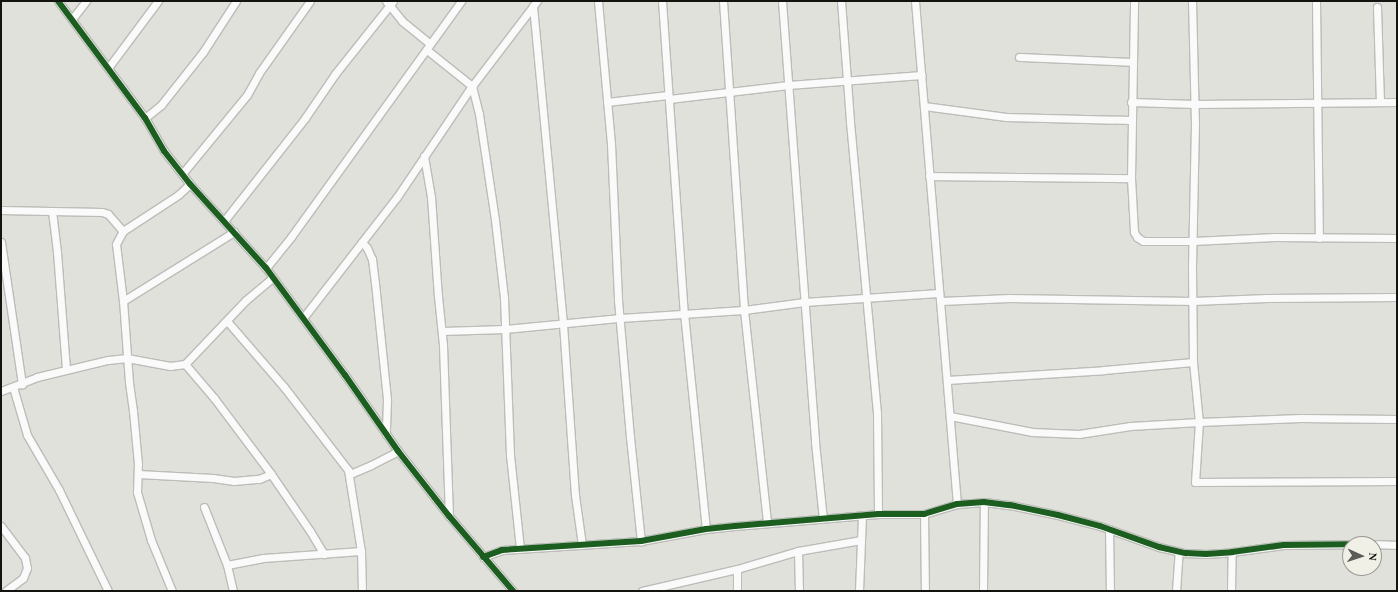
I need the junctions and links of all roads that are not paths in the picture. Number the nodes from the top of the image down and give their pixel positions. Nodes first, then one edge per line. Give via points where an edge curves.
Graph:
1 (58, 1) edge
2 (86, 1) edge
3 (158, 1) edge
4 (236, 1) edge
5 (310, 1) edge
6 (461, 1) edge
7 (598, 1) edge
8 (662, 1) edge
9 (723, 1) edge
10 (782, 1) edge
11 (841, 1) edge
12 (915, 1) edge
13 (1134, 1) edge
14 (1192, 1) edge
15 (1316, 1) edge
16 (390, 2) edge
17 (535, 3) edge
18 (1377, 7) dead end
19 (72, 19) junction
20 (429, 47) junction
21 (1019, 57) dead end
22 (1134, 62) junction
23 (108, 68) junction
24 (922, 75) junction
25 (846, 80) junction
26 (788, 85) junction
27 (472, 86) junction
28 (730, 92) junction
29 (669, 97) junction
30 (607, 102) junction
31 (1131, 102) junction
32 (1380, 102) junction
33 (1397, 102) edge
34 (1318, 103) junction
35 (1195, 104) junction
36 (924, 106) junction
37 (145, 118) junction
38 (1131, 120) junction
39 (424, 156) junction
40 (182, 174) junction
41 (929, 176) junction
42 (1131, 178) junction
43 (190, 184) junction
44 (1, 210) edge
45 (52, 211) junction
46 (224, 222) junction
47 (123, 231) junction
48 (234, 232) junction
49 (1319, 238) junction
50 (1397, 238) edge
51 (1, 242) edge
52 (362, 242) junction
53 (1193, 242) junction
54 (266, 268) junction
55 (272, 278) junction
56 (940, 297) junction
57 (1397, 297) edge
58 (867, 299) junction
59 (123, 301) junction
60 (1193, 301) junction
61 (804, 302) junction
62 (744, 310) junction
63 (684, 313) junction
64 (303, 318) junction
65 (620, 318) junction
66 (227, 321) junction
67 (563, 324) junction
68 (505, 329) junction
69 (442, 331) junction
70 (127, 358) junction
71 (1194, 362) junction
72 (185, 364) junction
73 (66, 370) junction
74 (947, 380) junction
75 (22, 384) junction
76 (13, 387) junction
77 (1, 391) edge
78 (950, 416) junction
79 (1397, 419) edge
80 (1200, 422) junction
81 (386, 434) junction
82 (398, 451) junction
83 (138, 474) junction
84 (271, 474) junction
85 (350, 474) junction
86 (1397, 481) edge
87 (984, 502) junction
88 (957, 504) junction
89 (204, 507) dead end
90 (878, 514) junction
91 (924, 514) junction
92 (449, 516) junction
93 (862, 516) junction
94 (823, 519) junction
95 (767, 523) junction
96 (1, 526) edge
97 (706, 529) junction
98 (1109, 529) junction
99 (861, 540) junction
100 (642, 541) junction
101 (1342, 544) edge
102 (1382, 544) edge
103 (582, 545) junction
104 (1397, 545) edge
105 (520, 548) junction
106 (361, 551) junction
107 (798, 551) junction
108 (1179, 552) junction
109 (1232, 552) junction
110 (324, 554) junction
111 (483, 557) junction
112 (227, 565) junction
113 (737, 569) junction
114 (680, 587) edge
115 (6, 591) edge
116 (108, 591) edge
117 (172, 591) edge
118 (233, 591) edge
119 (362, 591) edge
120 (513, 591) edge
121 (642, 591) edge
122 (737, 591) edge
123 (799, 591) edge
124 (859, 591) edge
125 (925, 591) edge
126 (983, 591) edge
127 (1110, 591) edge
128 (1176, 591) edge
129 (1231, 591) edge

1 - 19 street
2 - 19 street
3 - 23 street
4 - 37 street via 203,52 161,105
5 - 40 street via 259,73 247,95
6 - 20 street
7 - 30 street
8 - 29 street
9 - 28 street
10 - 26 street
11 - 25 street
12 - 24 street
13 - 22 street
14 - 35 street
15 - 34 street
16 - 20 street via 402,21
16 - 46 street
17 - 27 street
17 - 67 street
18 - 32 street
19 - 23 street
20 - 27 street
20 - 54 street
21 - 22 street
22 - 31 street
23 - 37 street
24 - 25 street
24 - 36 street
25 - 26 street
25 - 58 street
26 - 28 street
26 - 61 street
27 - 39 street
27 - 68 street via 479,114 495,220
28 - 29 street
28 - 62 street
29 - 30 street
29 - 63 street
30 - 65 street
31 - 35 street
31 - 38 street
32 - 33 street
32 - 34 street
34 - 35 street
34 - 49 street
35 - 53 street
36 - 38 street via 1006,117
36 - 41 street
37 - 40 street via 164,151
38 - 42 street
39 - 52 street via 397,197
39 - 69 street via 431,197
40 - 43 street
41 - 42 street
41 - 56 street
42 - 53 street via 1134,232 1137,237 1143,241
43 - 46 street
43 - 47 street
44 - 45 street
45 - 47 street via 102,212 108,214
45 - 73 street
46 - 48 street
47 - 59 street via 116,244
48 - 54 street
48 - 59 street
49 - 50 street
49 - 53 street
51 - 75 street
52 - 64 street
52 - 81 street via 372,259 387,400
53 - 60 street
54 - 55 street
55 - 64 street
55 - 66 street via 246,300
56 - 58 street
56 - 60 street
56 - 74 street
57 - 60 street
58 - 61 street
58 - 90 street via 877,414
59 - 70 street
60 - 71 street
61 - 62 street
61 - 94 street
62 - 63 street
62 - 95 street
63 - 65 street
63 - 97 street
64 - 81 street
65 - 67 street
65 - 100 street
66 - 72 street
66 - 85 street via 284,387
67 - 68 street
67 - 103 street via 575,495
68 - 69 street
68 - 105 street via 510,455
69 - 92 street
70 - 72 street via 170,366
70 - 73 street
70 - 83 street
71 - 74 street
71 - 80 street
72 - 84 street
73 - 75 street
74 - 78 street
75 - 76 street
76 - 77 street
76 - 116 street via 27,435 59,490
78 - 80 street via 1032,432 1079,434 1130,426
78 - 88 street
79 - 80 street via 1300,418
80 - 86 street via 1196,483
81 - 82 street
82 - 85 street
82 - 92 street
83 - 84 street via 234,481 255,480
83 - 117 street via 138,499 151,540
84 - 110 street
85 - 106 street
87 - 88 street
87 - 98 street via 1044,512
87 - 126 street
88 - 91 street
89 - 112 street
90 - 91 street
90 - 93 street
91 - 125 street
92 - 111 street
93 - 94 street
93 - 99 street
94 - 95 street
95 - 97 street
96 - 115 street via 25,558 27,568 23,578
97 - 100 street
98 - 108 street
98 - 127 street
99 - 107 street
99 - 124 street
100 - 103 street
101 - 109 street via 1284,545
102 - 104 street
103 - 105 street
105 - 111 street via 502,550
106 - 110 street
106 - 119 street
107 - 113 street
107 - 123 street
108 - 109 street
108 - 128 street
109 - 129 street
110 - 112 street via 263,558
111 - 120 street
112 - 118 street
113 - 114 street
113 - 122 street
114 - 121 street

